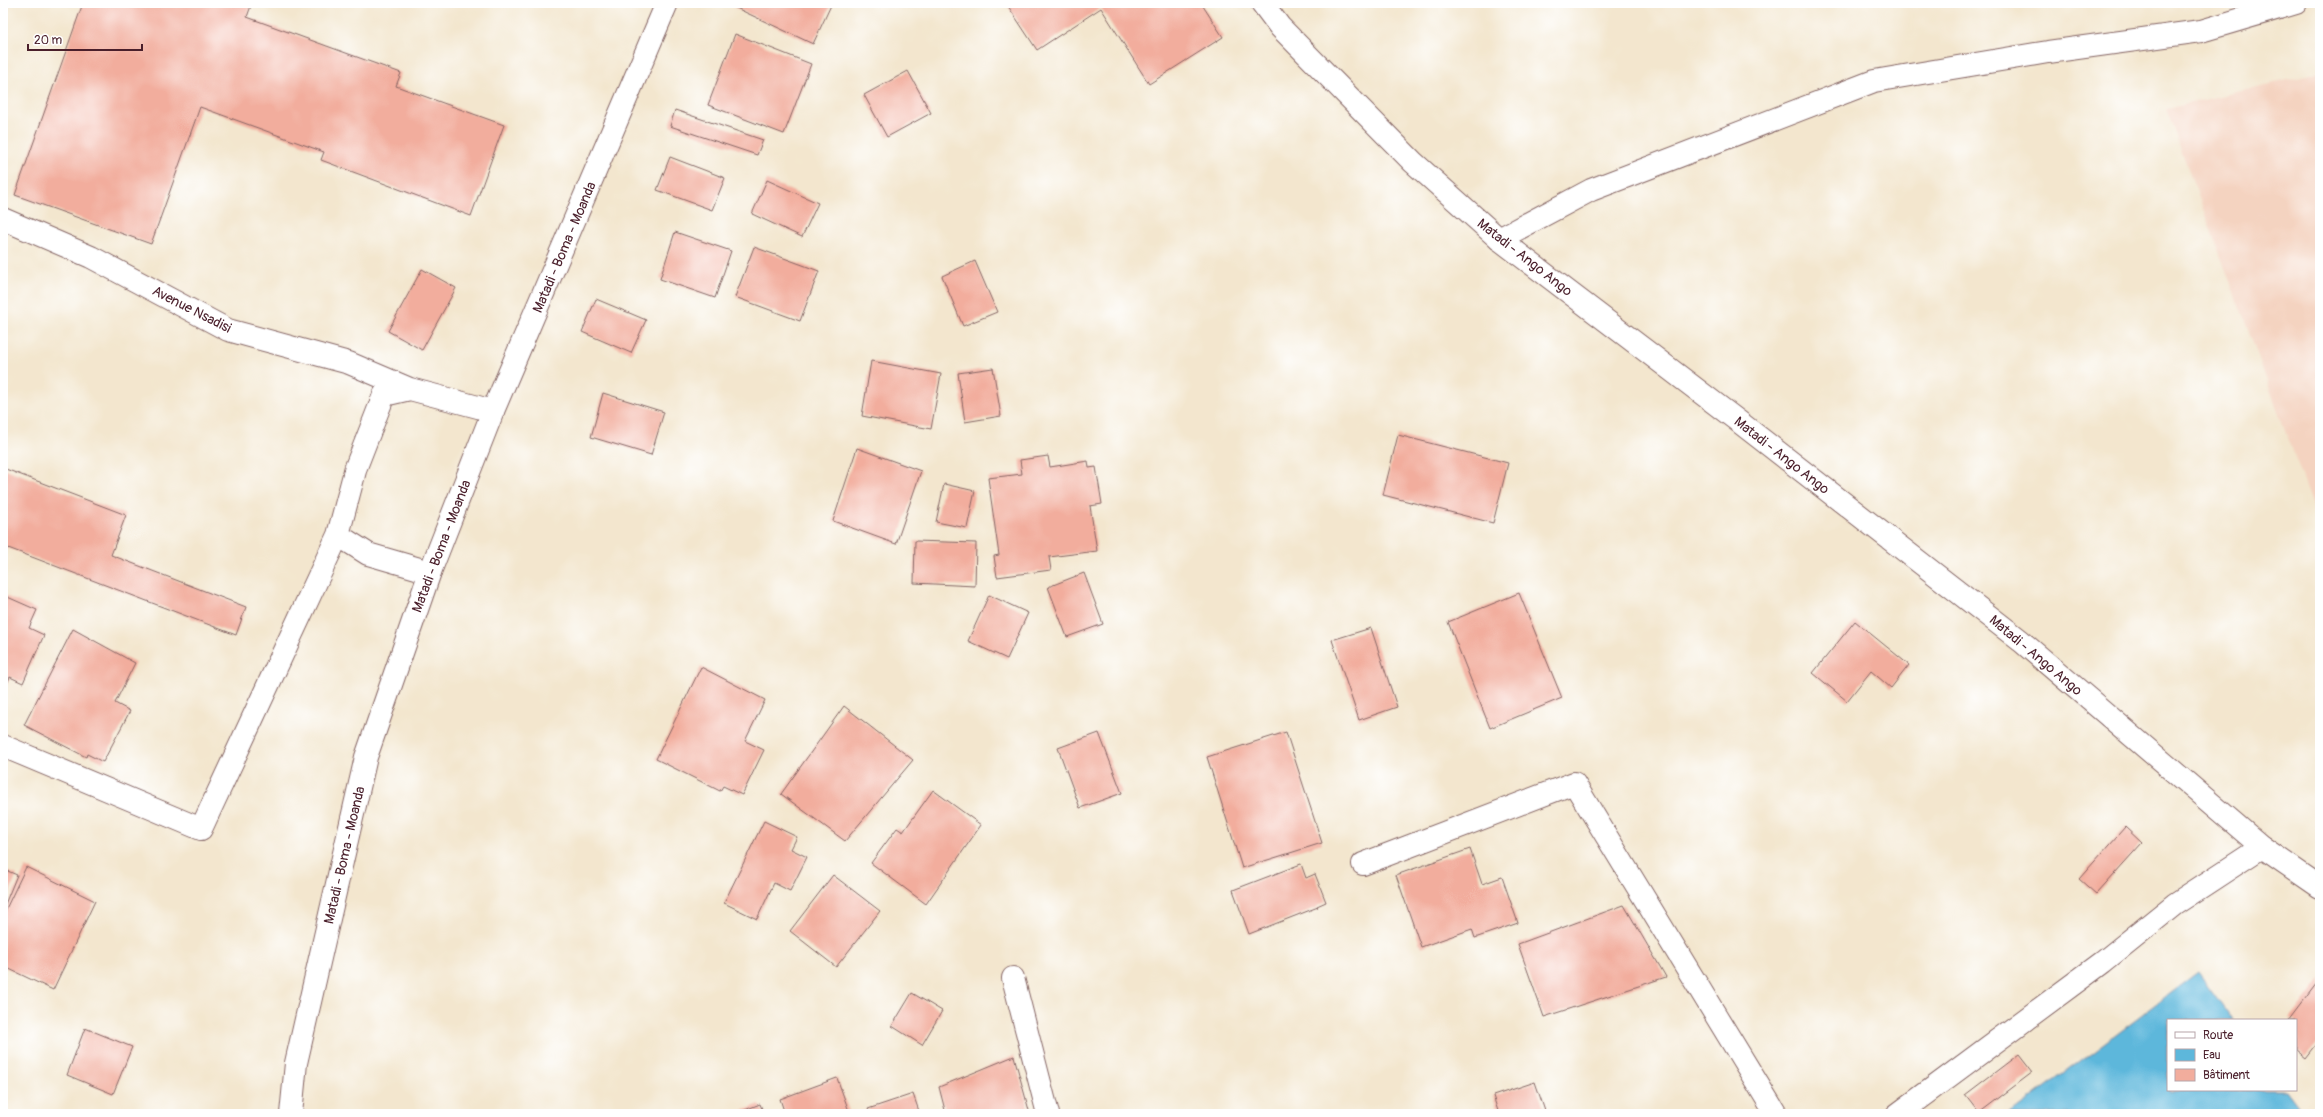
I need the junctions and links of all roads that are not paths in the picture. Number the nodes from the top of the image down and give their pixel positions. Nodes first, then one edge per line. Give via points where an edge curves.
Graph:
1 (667, 3) edge
2 (1262, 3) edge
3 (2296, 3) edge
4 (3, 219) edge
5 (1498, 239) junction
6 (410, 389) junction
7 (493, 410) junction
8 (338, 535) junction
9 (430, 572) junction
10 (3, 746) edge
11 (2262, 847) junction
12 (1363, 864) dead end
13 (2320, 887) edge
14 (1012, 978) dead end
15 (291, 1114) edge
16 (1048, 1114) edge
17 (1776, 1114) edge
18 (1898, 1114) edge

1 - 7 main road, Matadi - Boma - Moanda
2 - 5 main road, Matadi - Ango Ango via 1280,27 1413,162
3 - 5 main road via 2201,31 1874,81 1591,190
4 - 6 main road, Avenue Nsadisi via 91,257 228,330 349,363
5 - 11 main road, Matadi - Ango Ango via 2021,641
6 - 7 main road, Avenue Nsadisi
6 - 8 main road, Avenue Nsadisi via 384,396 356,467
7 - 9 main road, Matadi - Boma - Moanda
8 - 9 main road via 368,554
8 - 10 main road via 201,829
9 - 15 main road, Matadi - Boma - Moanda via 366,757 296,1063
11 - 13 main road, Matadi - Ango Ango
11 - 18 main road via 2175,904 2103,962
12 - 17 main road via 1574,783
14 - 16 main road

